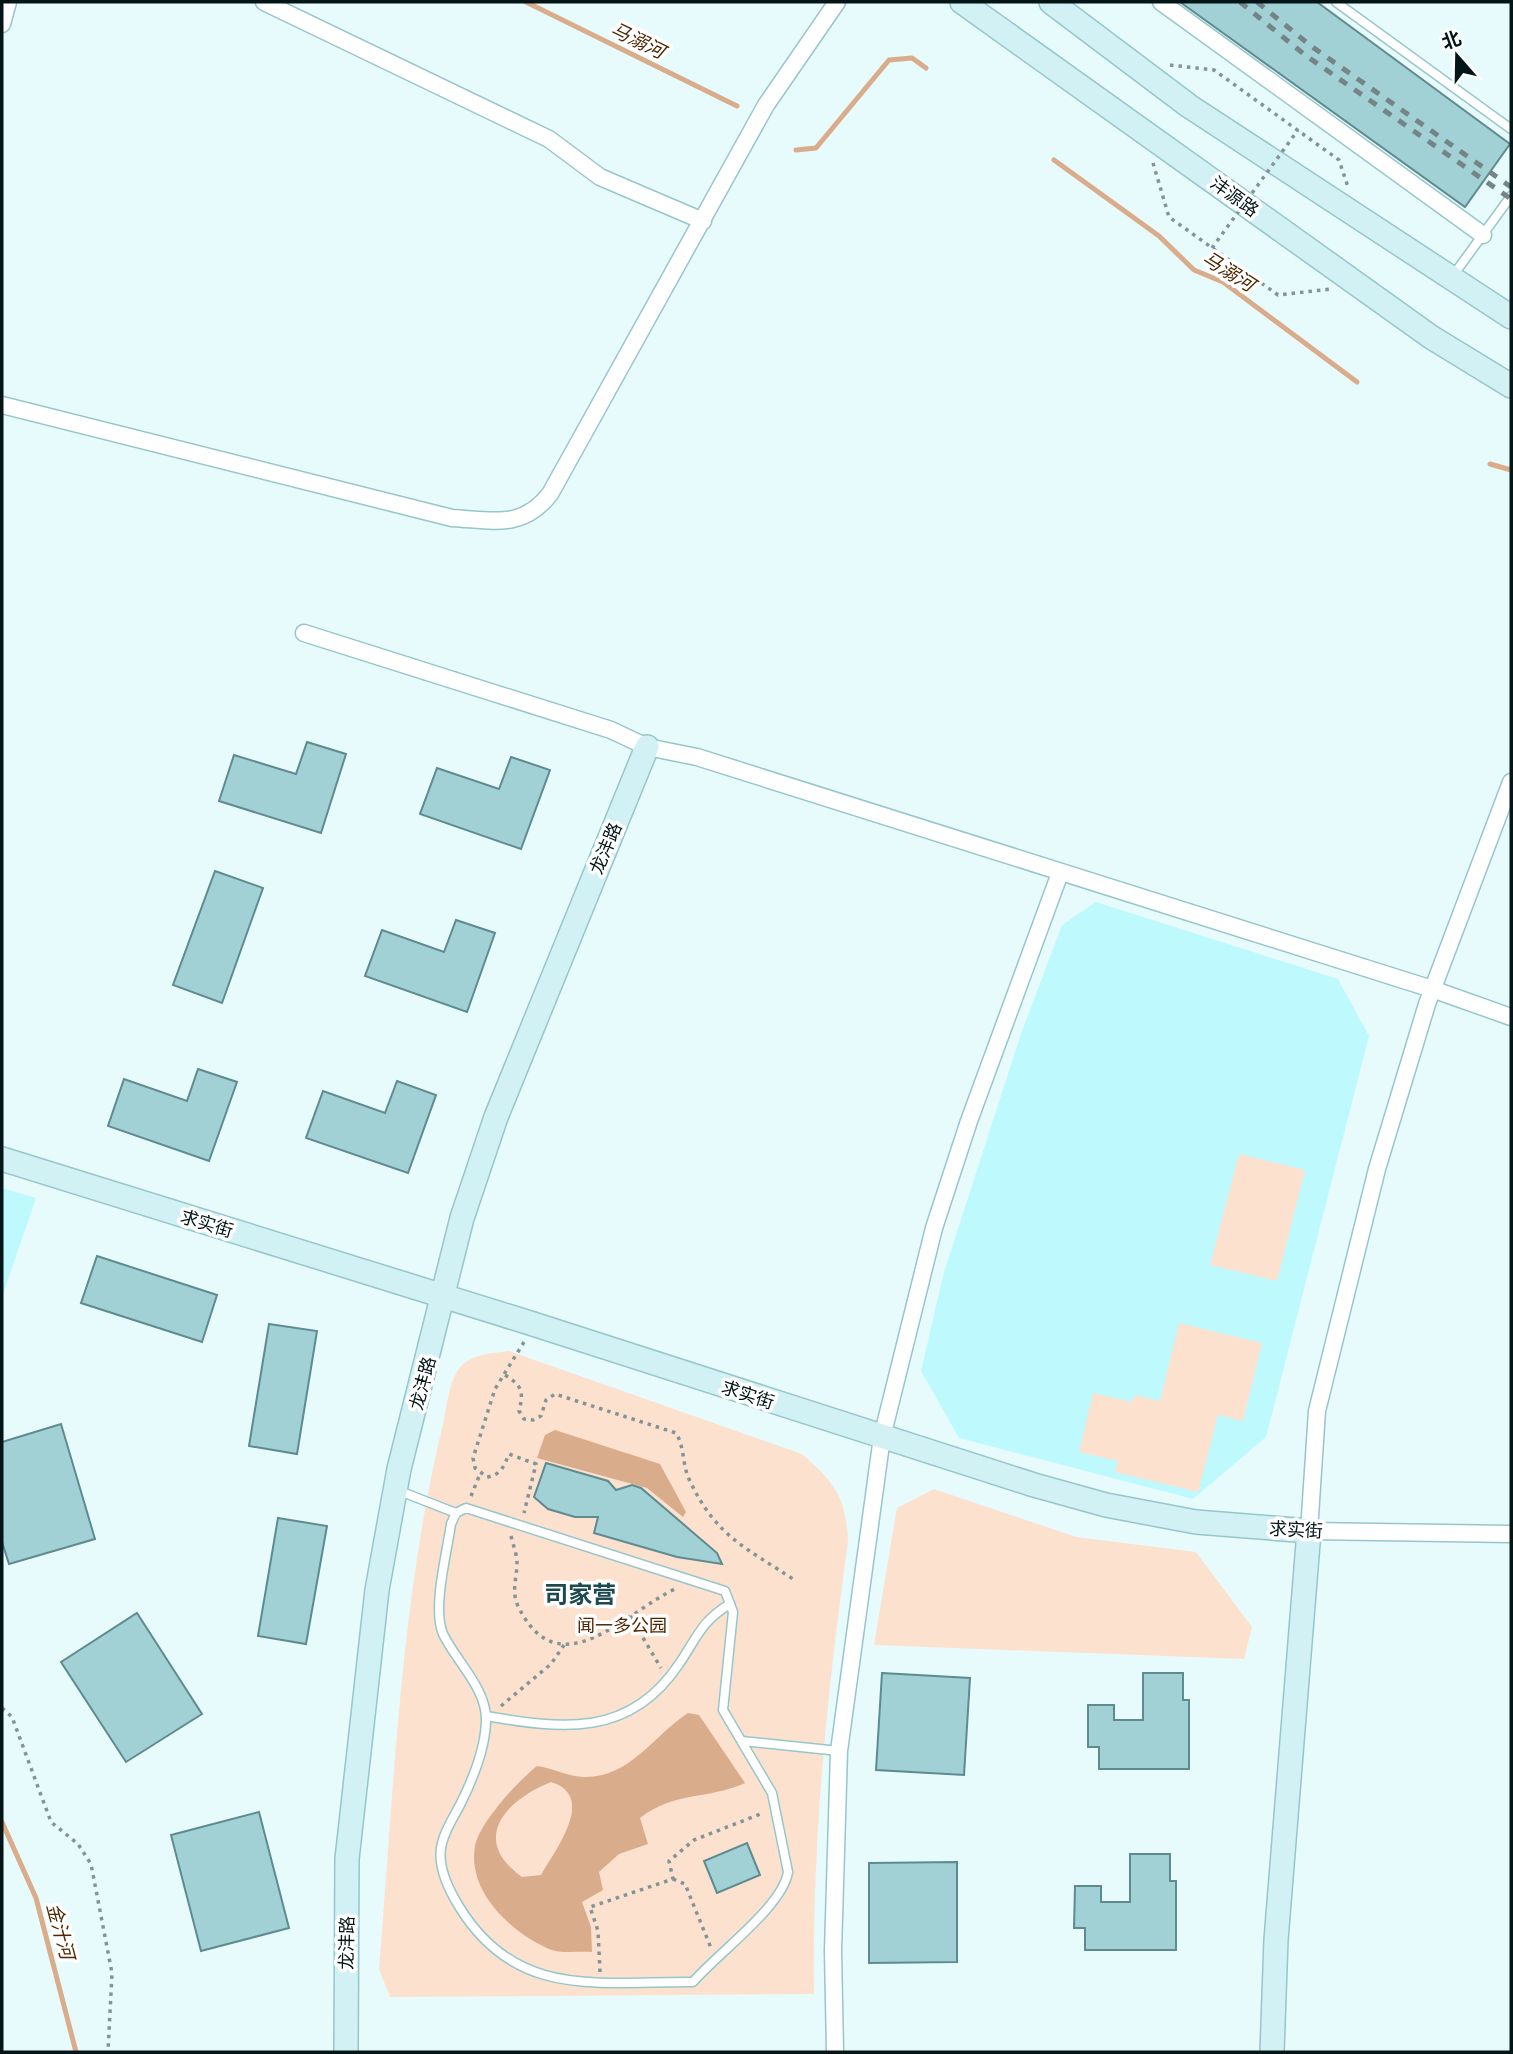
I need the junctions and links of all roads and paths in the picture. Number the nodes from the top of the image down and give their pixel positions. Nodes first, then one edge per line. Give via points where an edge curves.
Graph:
1 (8, 2) edge
2 (264, 2) edge
3 (837, 2) edge
4 (962, 2) edge
5 (1051, 2) edge
6 (1161, 2) edge
7 (1336, 2) edge
8 (2, 24) edge
9 (1130, 61) junction
10 (1511, 129) edge
11 (1298, 130) junction
12 (1143, 131) junction
13 (1339, 160) dead end
14 (1511, 196) edge
15 (703, 221) junction
16 (1483, 235) junction
17 (1212, 248) junction
18 (1450, 279) junction
19 (1358, 285) junction
20 (1511, 317) edge
21 (1511, 386) edge
22 (2, 405) edge
23 (304, 633) dead end
24 (647, 747) junction
25 (1511, 782) edge
26 (1060, 873) junction
27 (1432, 989) junction
28 (1511, 1017) edge
29 (2, 1158) edge
30 (444, 1296) junction
31 (530, 1323) junction
32 (505, 1374) junction
33 (882, 1437) junction
34 (480, 1474) junction
35 (395, 1489) junction
36 (466, 1508) junction
37 (456, 1513) junction
38 (506, 1521) junction
39 (521, 1526) junction
40 (1309, 1531) junction
41 (1511, 1534) edge
42 (694, 1581) junction
43 (796, 1581) dead end
44 (730, 1604) junction
45 (630, 1616) junction
46 (564, 1645) junction
47 (668, 1679) junction
48 (2, 1709) edge
49 (486, 1716) junction
50 (742, 1741) junction
51 (839, 1751) junction
52 (775, 1809) junction
53 (673, 1879) junction
54 (715, 1956) junction
55 (600, 1981) junction
56 (108, 2052) edge
57 (345, 2052) edge
58 (835, 2052) edge
59 (1272, 2052) edge

1 - 8 street
2 - 15 street via 548,139 600,177
3 - 15 street via 766,105
4 - 12 street, 沣源路
5 - 9 street
6 - 16 street
7 - 10 lane
9 - 11 path via 1214,69
9 - 18 street via 1189,106
11 - 13 path
11 - 17 path, bridge
12 - 17 path via 1169,217
12 - 19 street, 沣源路
14 - 16 lane
15 - 22 street via 550,494 536,512 511,521 452,518
16 - 18 lane
17 - 19 path via 1278,295
18 - 20 street
19 - 21 street, 沣源路
23 - 24 street via 611,730
24 - 26 street via 697,757
24 - 30 street, 龙沣路 via 496,1117 462,1218
25 - 27 street
26 - 27 street
26 - 33 street via 934,1228
27 - 28 street
27 - 40 street via 1377,1169 1335,1331 1317,1411
29 - 30 street, 求实街
30 - 31 street, 求实街
30 - 35 street, 龙沣路
31 - 32 path via 521,1351
31 - 33 street, 求实街
32 - 34 path via 495,1389 473,1458
32 - 43 path via 520,1385 519,1411 524,1419 541,1416 546,1400 555,1394 676,1433 682,1443 685,1471 704,1510 726,1535
33 - 40 street, 求实街 via 1106,1505 1196,1522
33 - 51 street
34 - 36 path
34 - 39 path via 495,1476 509,1454 536,1464
35 - 37 lane
35 - 57 street, 龙沣路 via 372,1630 347,1859
36 - 37 lane
36 - 38 lane
37 - 49 lane via 438,1615 443,1633 480,1695
38 - 39 lane
38 - 46 path via 517,1562 514,1592 518,1606 540,1633
39 - 42 lane
40 - 41 street, 求实街
40 - 59 street via 1276,1940
42 - 44 lane via 725,1591
42 - 45 path via 657,1597
44 - 47 lane via 704,1623
44 - 50 lane via 733,1612 723,1710
45 - 46 path via 604,1634
45 - 47 path
46 - 49 path via 551,1664
47 - 49 lane via 647,1699 598,1722 549,1727
48 - 56 path via 12,1717 51,1822 78,1844 91,1864 112,1973
49 - 55 lane via 482,1748 468,1789 442,1843 441,1868 453,1896 469,1922 507,1959 534,1974
50 - 51 lane
50 - 52 lane via 772,1793
51 - 58 street
52 - 53 path via 694,1840 668,1861
52 - 54 lane via 788,1872 786,1883 774,1902
53 - 54 path via 685,1884
53 - 55 path via 590,1907 598,1931
54 - 55 lane via 693,1982

